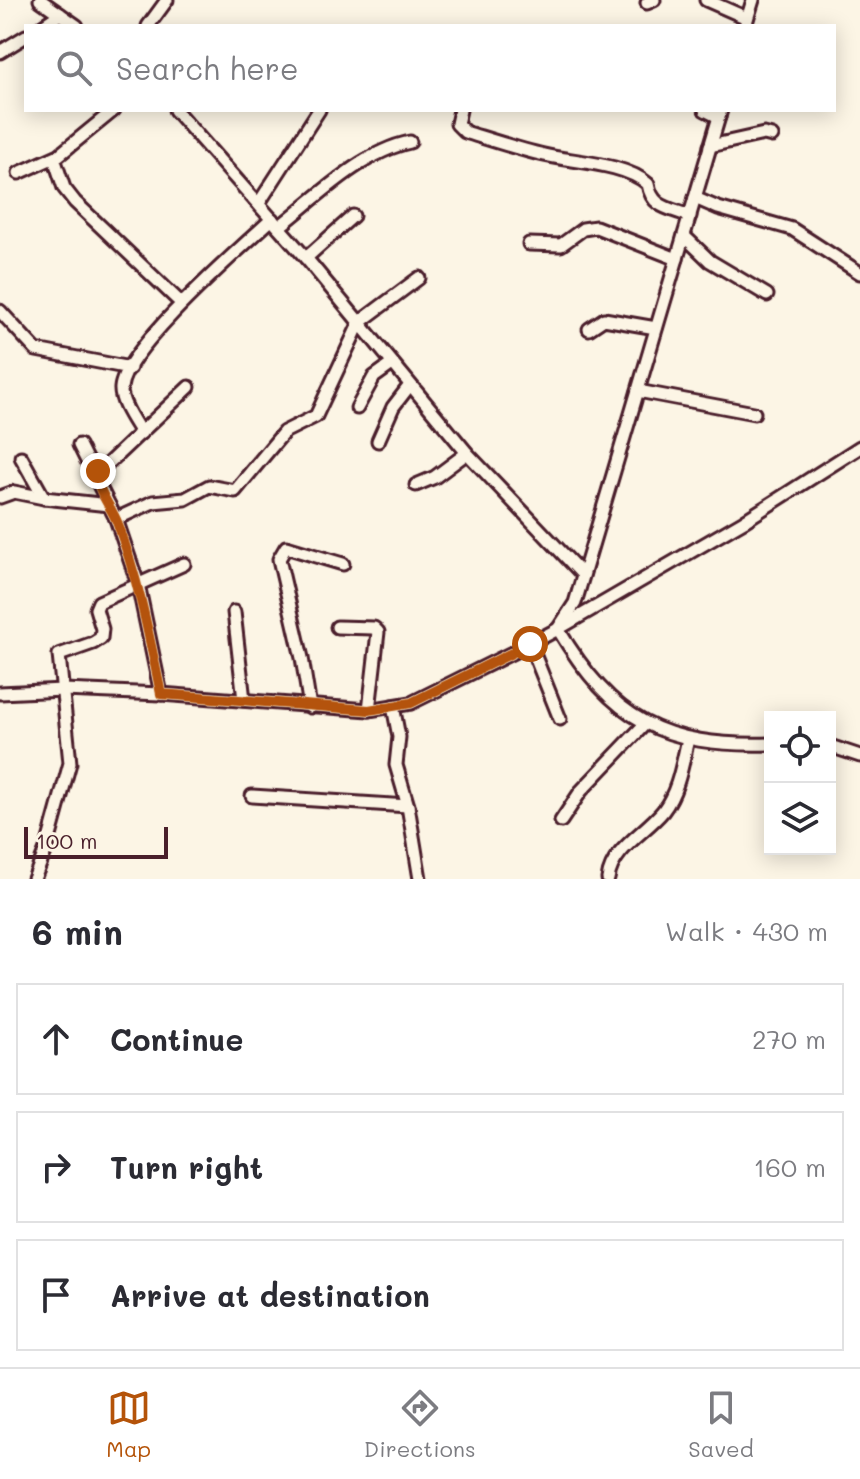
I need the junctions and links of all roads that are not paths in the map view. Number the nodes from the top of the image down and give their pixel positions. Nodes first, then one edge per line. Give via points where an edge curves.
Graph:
1 (40, 0) edge
2 (167, 0) edge
3 (706, 0) edge
4 (753, 0) edge
5 (60, 14) junction
6 (746, 22) edge
7 (45, 24) edge
8 (74, 24) edge
9 (149, 24) edge
10 (24, 37) edge
11 (0, 52) edge
12 (112, 112) edge
13 (177, 112) edge
14 (318, 112) edge
15 (460, 112) edge
16 (720, 114) edge
17 (772, 136) dead end
18 (410, 142) dead end
19 (710, 146) junction
20 (54, 158) junction
21 (19, 173) dead end
22 (695, 198) junction
23 (259, 203) junction
24 (353, 216) dead end
25 (690, 216) junction
26 (275, 223) junction
27 (684, 236) junction
28 (529, 244) dead end
29 (306, 258) junction
30 (677, 259) junction
31 (860, 273) edge
32 (419, 278) dead end
33 (767, 295) dead end
34 (181, 303) junction
35 (0, 311) edge
36 (360, 322) junction
37 (656, 328) junction
38 (589, 329) dead end
39 (392, 364) junction
40 (130, 368) junction
41 (410, 385) junction
42 (189, 387) dead end
43 (638, 391) junction
44 (357, 408) dead end
45 (754, 413) dead end
46 (141, 433) junction
47 (378, 441) dead end
48 (79, 445) dead end
49 (860, 447) edge
50 (467, 453) junction
51 (21, 457) dead end
52 (96, 475) junction
53 (416, 485) dead end
54 (0, 497) edge
55 (44, 498) junction
56 (109, 505) junction
57 (116, 519) junction
58 (184, 564) dead end
59 (343, 564) dead end
60 (583, 575) junction
61 (138, 584) junction
62 (234, 612) dead end
63 (337, 627) dead end
64 (558, 629) junction
65 (530, 644) junction
66 (63, 690) junction
67 (0, 693) edge
68 (161, 694) junction
69 (244, 700) junction
70 (393, 706) junction
71 (310, 707) junction
72 (369, 710) junction
73 (560, 719) dead end
74 (645, 724) junction
75 (688, 739) junction
76 (764, 744) edge
77 (836, 748) edge
78 (860, 756) edge
79 (252, 796) dead end
80 (408, 806) junction
81 (561, 821) dead end
82 (34, 879) edge
83 (420, 879) edge
84 (608, 879) edge

1 - 5 street
2 - 9 street
3 - 6 street
4 - 6 street
5 - 7 street
5 - 8 street
10 - 11 street
12 - 20 street
13 - 23 street
14 - 23 street
15 - 25 street via 457,124 465,132 641,178 652,200
16 - 19 street
17 - 19 street
18 - 26 street via 389,146
19 - 22 street
20 - 21 street
20 - 34 street via 75,202
22 - 25 street
22 - 31 street via 792,229
23 - 26 street
24 - 29 street
25 - 27 street
26 - 29 street
26 - 34 street
27 - 30 street
27 - 33 street via 710,261
28 - 30 street via 561,245 583,229 596,227
29 - 36 street
30 - 37 street
32 - 36 street
34 - 40 street
35 - 40 street via 36,350
36 - 39 street
36 - 57 street via 316,416 284,432 235,491 209,486 185,499 153,502
37 - 38 street via 604,319
37 - 43 street
39 - 41 street
39 - 44 street via 374,377
40 - 46 street via 122,396
41 - 47 street
41 - 50 street
42 - 46 street
43 - 45 street
43 - 60 street
46 - 52 street
48 - 52 street
49 - 64 street
50 - 53 street
50 - 60 street
51 - 55 street
52 - 56 street
54 - 55 street via 14,492
55 - 56 street
56 - 57 street
57 - 61 street
58 - 61 street
59 - 71 street via 292,547 286,547 279,559
60 - 64 street via 575,603
61 - 66 street via 97,605 101,638 59,655
61 - 68 street
62 - 69 street
63 - 72 street via 378,632
64 - 65 street
64 - 74 street via 581,667 613,702
65 - 70 street via 411,703
65 - 73 street
66 - 67 street
66 - 68 street
66 - 82 street via 70,763
68 - 69 street
69 - 71 street
70 - 72 street
70 - 80 street via 399,737 396,765
71 - 72 street
74 - 75 street
74 - 81 street via 581,791
75 - 76 street
75 - 84 street via 676,790 613,861
77 - 78 street
79 - 80 street
80 - 83 street

